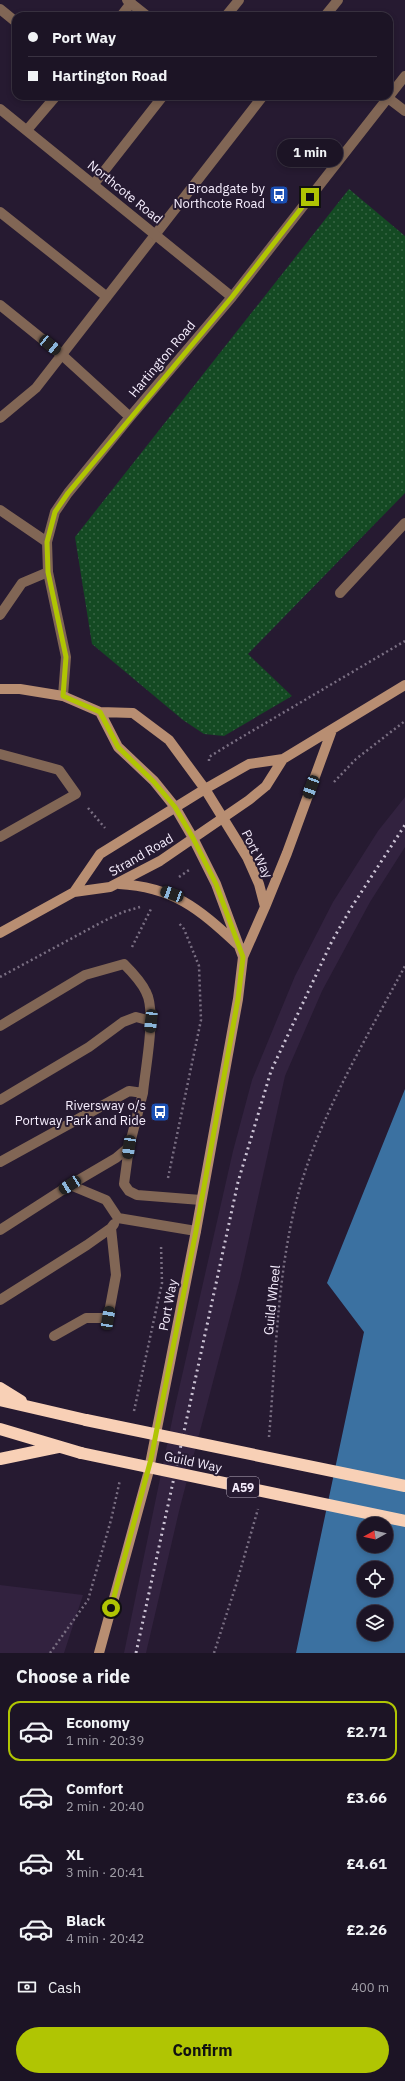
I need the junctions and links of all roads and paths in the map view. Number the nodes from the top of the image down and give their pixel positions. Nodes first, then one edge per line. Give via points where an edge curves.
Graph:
1 (239, 0) edge
2 (338, 0) edge
3 (129, 2) edge
4 (0, 9) edge
5 (123, 12) edge
6 (142, 12) edge
7 (229, 12) edge
8 (328, 12) edge
9 (12, 19) edge
10 (405, 76) edge
11 (393, 92) edge
12 (53, 100) edge
13 (160, 100) edge
14 (260, 100) edge
15 (386, 100) edge
16 (391, 100) edge
17 (0, 109) edge
18 (405, 111) edge
19 (27, 130) junction
20 (94, 184) junction
21 (0, 212) edge
22 (155, 234) junction
23 (107, 297) junction
24 (232, 297) junction
25 (0, 305) edge
26 (62, 355) junction
27 (1, 415) edge
28 (130, 417) junction
29 (0, 510) edge
30 (405, 523) edge
31 (47, 542) junction
32 (48, 572) junction
33 (340, 593) dead end
34 (0, 615) edge
35 (405, 641) edge
36 (405, 685) edge
37 (0, 689) edge
38 (63, 696) junction
39 (100, 712) junction
40 (405, 721) edge
41 (332, 730) junction
42 (0, 754) edge
43 (283, 758) junction
44 (331, 785) dead end
45 (207, 788) junction
46 (175, 807) junction
47 (223, 817) junction
48 (0, 837) edge
49 (193, 838) junction
50 (119, 884) junction
51 (74, 892) junction
52 (152, 907) junction
53 (265, 907) junction
54 (158, 909) dead end
55 (174, 919) dead end
56 (0, 933) edge
57 (238, 945) junction
58 (243, 957) junction
59 (124, 964) junction
60 (405, 966) edge
61 (0, 977) edge
62 (151, 1021) junction
63 (0, 1026) edge
64 (143, 1093) junction
65 (0, 1100) edge
66 (129, 1147) junction
67 (0, 1162) edge
68 (70, 1185) junction
69 (164, 1197) junction
70 (200, 1200) junction
71 (118, 1218) junction
72 (161, 1225) junction
73 (111, 1228) junction
74 (0, 1230) edge
75 (196, 1231) junction
76 (0, 1300) edge
77 (54, 1336) dead end
78 (0, 1388) edge
79 (0, 1400) edge
80 (30, 1406) junction
81 (134, 1413) dead end
82 (0, 1429) edge
83 (268, 1442) dead end
84 (59, 1447) junction
85 (0, 1460) edge
86 (121, 1474) dead end
87 (405, 1486) edge
88 (259, 1502) dead end
89 (405, 1521) edge
90 (50, 1653) edge
91 (99, 1653) edge
92 (214, 1653) edge

1 - 7 street
2 - 8 street
3 - 5 street
3 - 6 street
4 - 9 street
10 - 11 street, Hartington Road
12 - 19 street
13 - 20 street
14 - 22 street
15 - 24 street, Hartington Road
16 - 18 street
17 - 19 street, Northcote Road
19 - 20 street, Northcote Road
20 - 22 street, Northcote Road
21 - 23 street
22 - 23 street
22 - 24 street, Northcote Road
23 - 26 street
24 - 28 street, Hartington Road
25 - 26 street
26 - 27 street via 36,388
26 - 28 street
28 - 31 street, Hartington Road via 55,512
29 - 31 street
30 - 33 street
31 - 32 street, Hartington Road
32 - 34 street via 22,583
32 - 38 street, Hartington Road via 66,657
35 - 45 path via 209,757
36 - 41 street, Strand Road
37 - 38 street via 20,689
38 - 39 street
39 - 45 street via 133,713 169,740
39 - 46 street via 118,747
40 - 44 path via 356,759
41 - 43 street, Strand Road
41 - 53 street via 288,853
42 - 48 street via 59,770 76,794
43 - 45 street, Strand Road via 249,764
43 - 47 street, Strand Road via 266,786
45 - 46 street, Strand Road
45 - 47 street, Port Way
46 - 49 street, Port Way
46 - 51 street, Strand Road via 100,854
47 - 49 street, Strand Road
47 - 53 street, Port Way via 247,857 259,884
49 - 50 street, Strand Road via 160,861
49 - 57 street, Port Way via 216,884
50 - 51 street, Strand Road via 110,888
50 - 57 street via 142,885 172,894 192,906
51 - 56 street, Strand Road
52 - 54 path
52 - 59 path
52 - 61 path via 146,906 123,912
53 - 58 street, Port Way
55 - 69 path via 184,928 199,966 201,1020
57 - 58 street, Port Way
58 - 70 street, Port Way via 238,999
59 - 62 street via 147,994
59 - 63 street via 85,974
60 - 83 path, Guild Wheel via 329,1112 299,1191 281,1298
62 - 64 street
62 - 65 street via 136,1017 123,1022 89,1047
64 - 66 street
64 - 67 street via 129,1091
66 - 68 street via 116,1158
66 - 69 street via 124,1184 129,1191 138,1194
68 - 71 street via 106,1200
68 - 74 street
69 - 70 street
70 - 75 street, Port Way
71 - 72 street
71 - 73 street
72 - 75 street
72 - 81 path via 162,1283
73 - 76 street
73 - 77 street via 116,1275 108,1318 86,1318
75 - 91 street, Port Way via 148,1474
78 - 80 highway
79 - 80 highway, Guild Way
80 - 87 highway, Guild Way, bridge via 86,1420
82 - 84 highway, Guild Way / A59
84 - 85 highway
84 - 89 highway, Guild Way / A59, bridge
86 - 90 path via 88,1600
88 - 92 path

